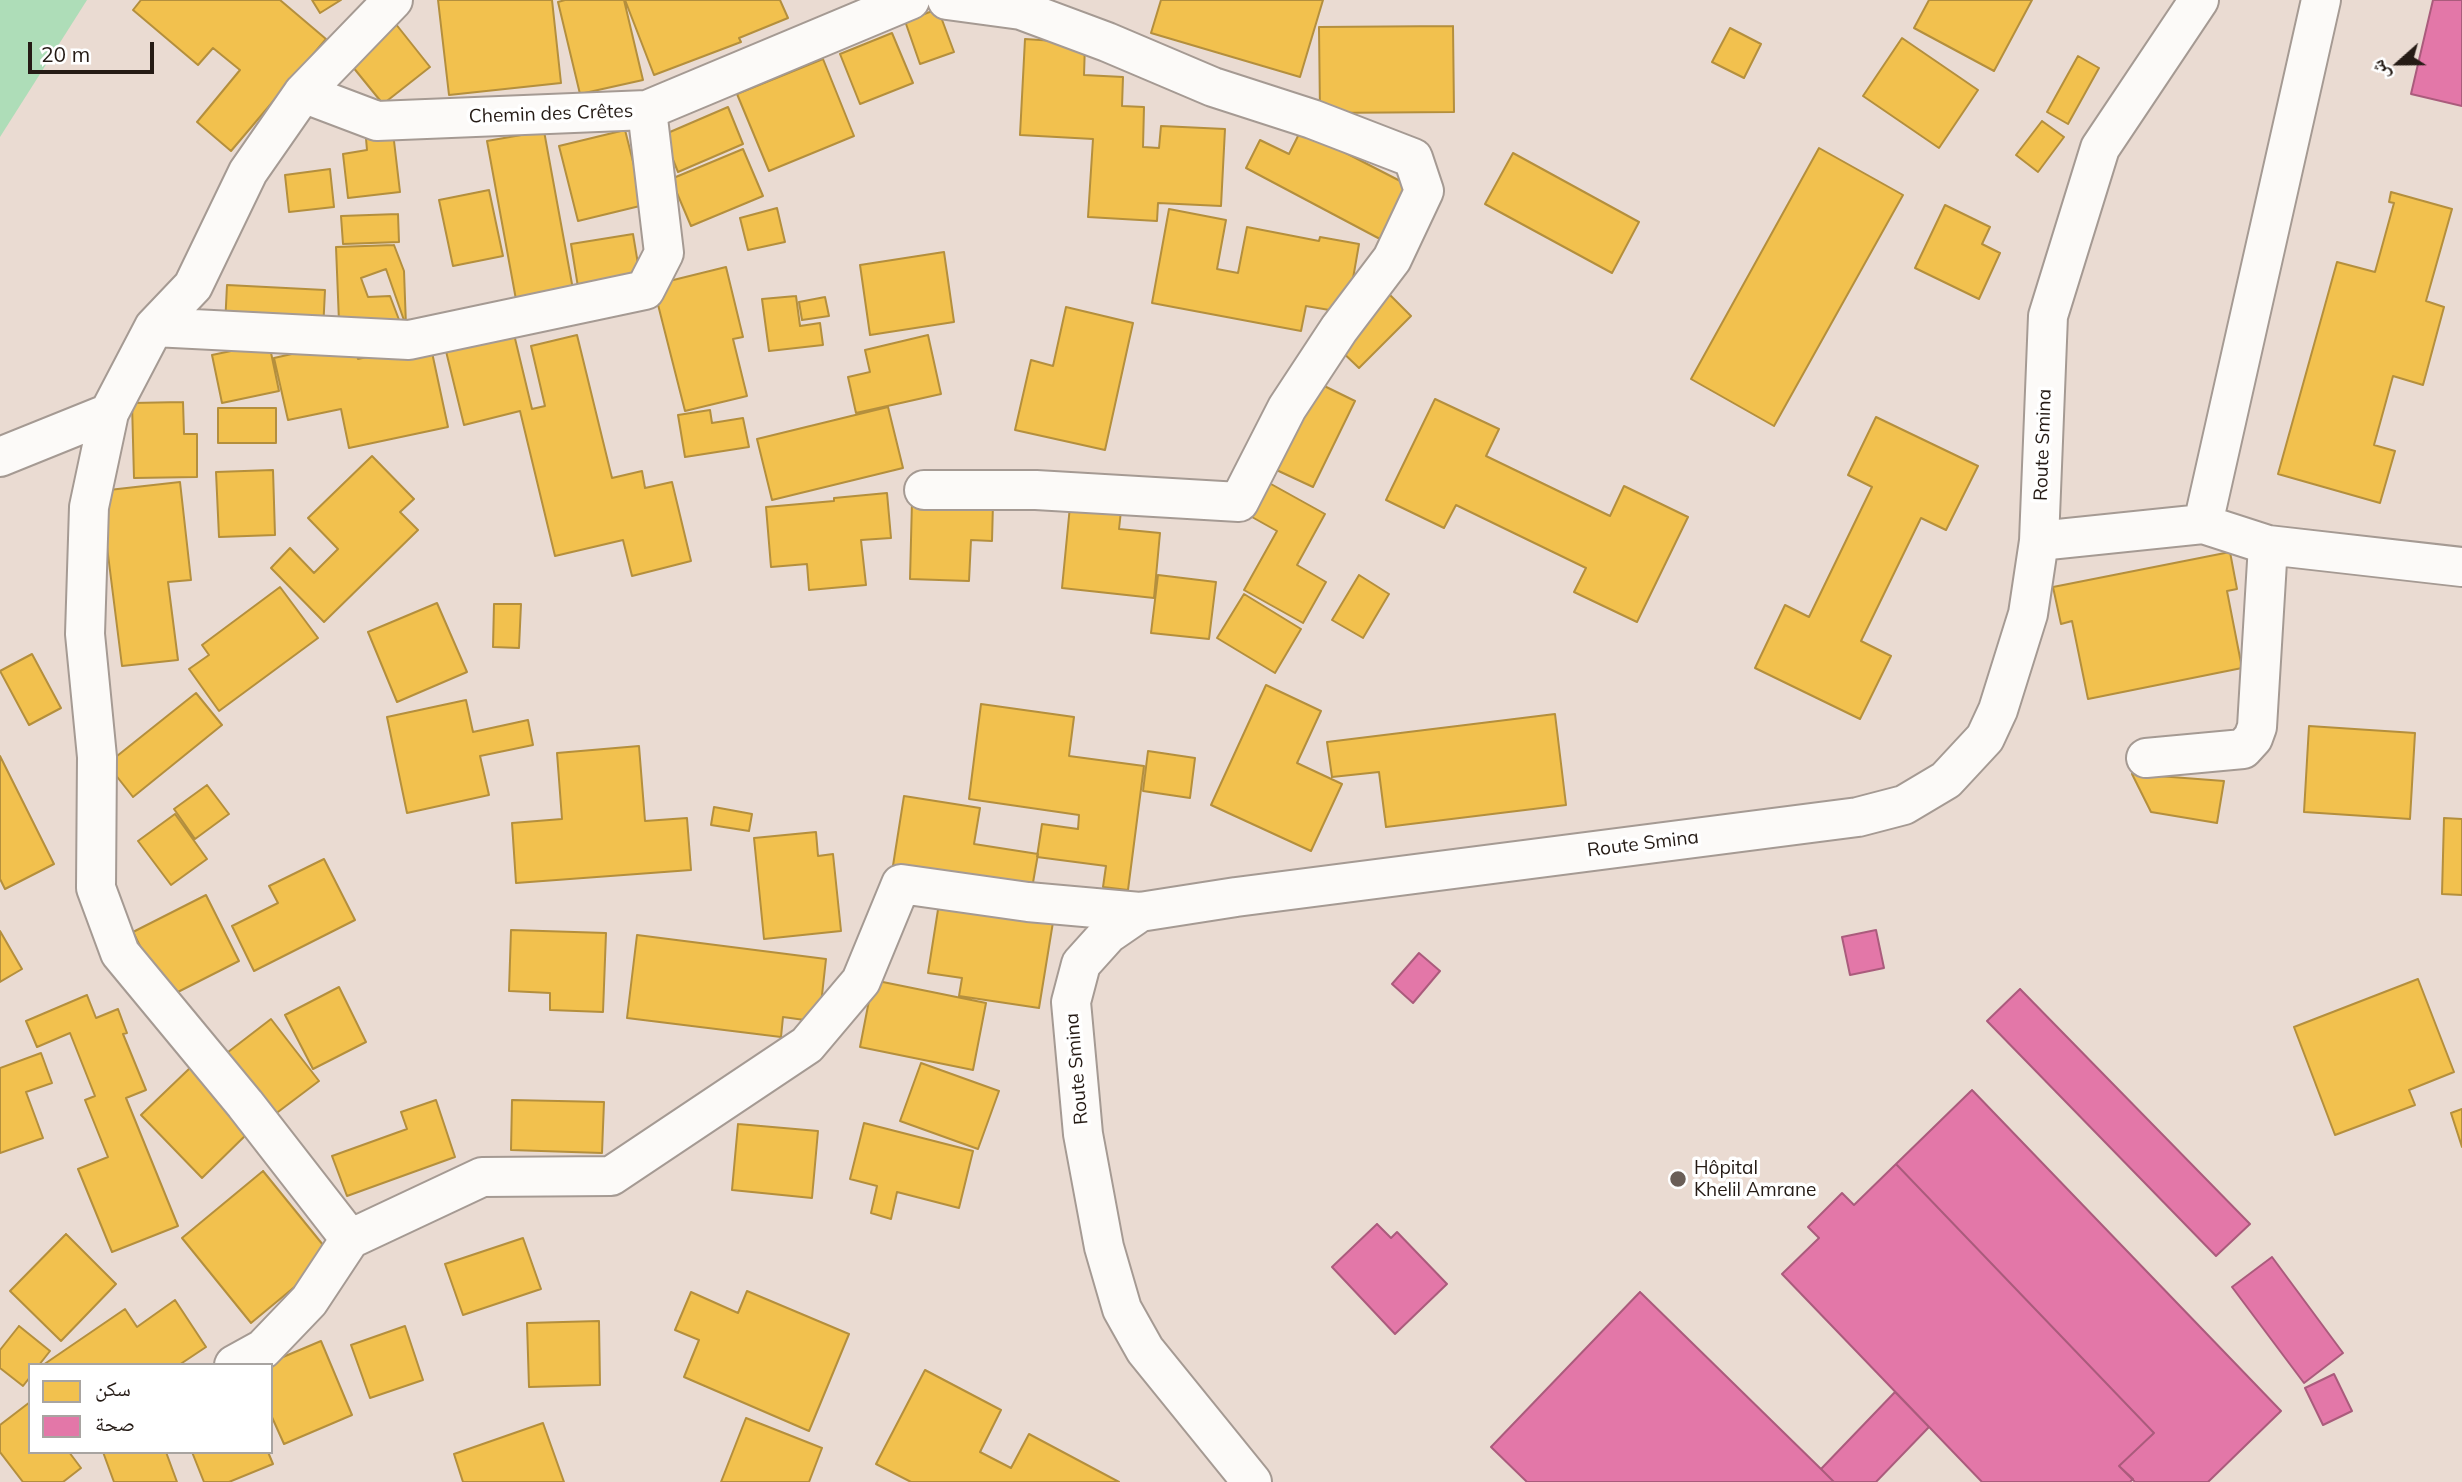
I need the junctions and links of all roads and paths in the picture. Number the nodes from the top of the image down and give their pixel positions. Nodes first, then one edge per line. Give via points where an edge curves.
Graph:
1 (393, 0) edge
2 (910, 0) edge
3 (947, 0) edge
4 (2199, 0) edge
5 (2321, 0) edge
6 (303, 93) junction
7 (647, 110) junction
8 (154, 327) junction
9 (109, 413) junction
10 (0, 457) edge
11 (925, 490) dead end
12 (2203, 524) junction
13 (2039, 541) junction
14 (2268, 545) junction
15 (2462, 568) edge
16 (2146, 758) dead end
17 (1140, 912) junction
18 (350, 1239) junction
19 (238, 1363) edge
20 (1252, 1482) edge

1 - 6 street
2 - 7 street, Chemin des Crêtes
3 - 11 street via 1021,10 1213,87 1413,158 1424,191 1392,259 1287,408 1239,502 1036,490
4 - 13 street, Route Smina via 2099,148 2048,316
5 - 12 street
6 - 7 street, Chemin des Crêtes via 377,121
6 - 8 street via 248,172 192,286
7 - 8 street via 664,253 645,290 409,340
8 - 9 street
9 - 10 street
9 - 18 street via 89,507 85,634 97,757 96,888 120,953
12 - 13 street
12 - 14 street
13 - 17 street, Route Smina via 2028,614 1985,738 1946,780 1904,805 1858,817
14 - 15 street
14 - 16 street via 2253,738 2243,749
17 - 18 street via 901,884 861,981 807,1045 611,1176 482,1177
17 - 20 street, Route Smina via 1108,934 1082,964 1071,1002 1094,1204 1122,1309 1145,1350
18 - 19 street via 309,1301 263,1349

